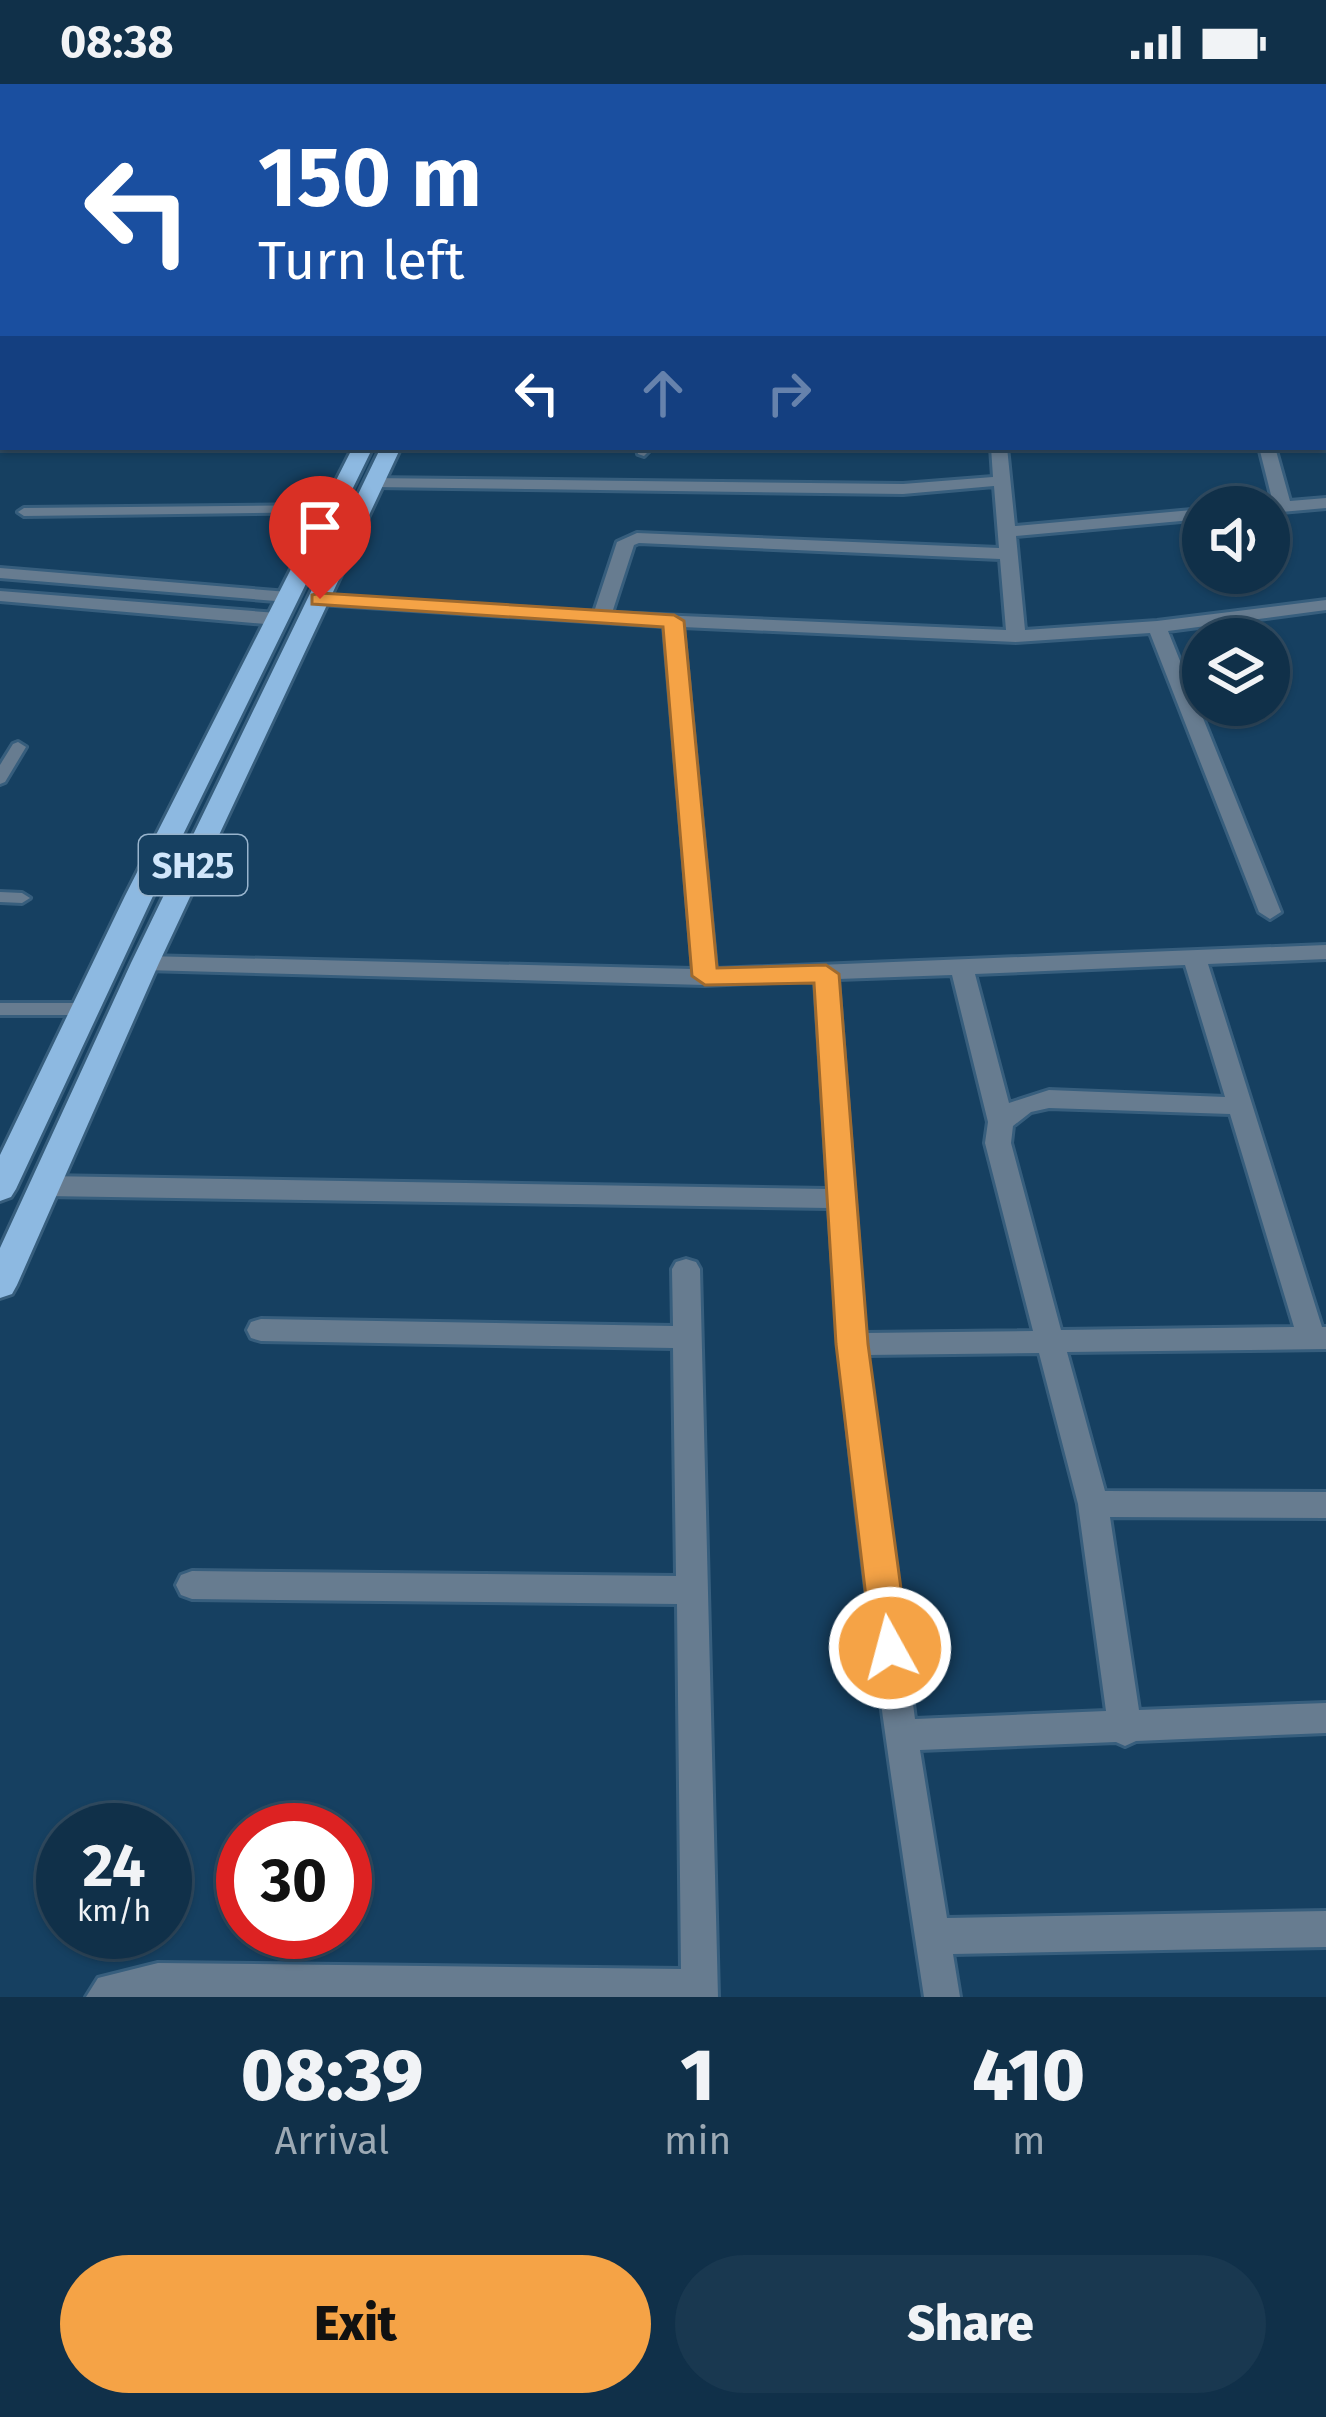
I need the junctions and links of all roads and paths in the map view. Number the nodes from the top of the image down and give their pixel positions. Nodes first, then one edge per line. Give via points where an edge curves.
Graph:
1 (361, 450) edge
2 (390, 450) edge
3 (999, 450) edge
4 (1267, 450) edge
5 (1000, 481) junction
6 (374, 482) junction
7 (1273, 486) edge
8 (1326, 503) edge
9 (1290, 506) edge
10 (331, 509) junction
11 (24, 512) dead end
12 (1182, 516) edge
13 (1005, 532) junction
14 (1007, 554) junction
15 (0, 573) edge
16 (0, 596) edge
17 (320, 599) junction
18 (1326, 605) edge
19 (283, 608) junction
20 (601, 618) junction
21 (674, 621) junction
22 (1157, 627) junction
23 (1016, 636) junction
24 (18, 747) dead end
25 (0, 779) edge
26 (0, 897) edge
27 (22, 898) dead end
28 (1270, 912) dead end
29 (1326, 952) edge
30 (1196, 961) junction
31 (146, 963) junction
32 (962, 969) junction
33 (826, 974) junction
34 (705, 976) junction
35 (0, 1009) edge
36 (84, 1009) junction
37 (1242, 1106) junction
38 (1001, 1122) junction
39 (45, 1186) junction
40 (0, 1189) edge
41 (843, 1199) junction
42 (686, 1269) dead end
43 (0, 1285) edge
44 (260, 1330) dead end
45 (687, 1336) junction
46 (1319, 1338) edge
47 (1049, 1341) junction
48 (852, 1344) junction
49 (1093, 1504) junction
50 (1326, 1505) edge
51 (192, 1586) dead end
52 (693, 1590) junction
53 (1326, 1718) edge
54 (1125, 1730) junction
55 (902, 1736) junction
56 (1326, 1929) edge
57 (934, 1936) junction
58 (700, 1992) edge
59 (104, 1997) edge
60 (942, 1997) edge

1 - 10 main road, SH25
2 - 6 main road, SH25
3 - 5 street
4 - 7 street
5 - 6 street via 903,489
5 - 13 street
6 - 17 main road, SH25
8 - 9 street
10 - 11 lane
10 - 19 main road, SH25
12 - 13 street
13 - 14 street
14 - 20 street via 638,538 626,542
14 - 23 street
15 - 19 street
16 - 19 street
17 - 20 street
17 - 31 main road, SH25
18 - 22 street
19 - 36 main road, SH25
20 - 21 street
21 - 23 street
21 - 34 street
22 - 23 street
22 - 28 street
24 - 25 lane
26 - 27 lane
29 - 30 street
30 - 32 street
30 - 37 street
31 - 34 street
31 - 39 main road, SH25
32 - 33 street
32 - 38 street
33 - 34 street
33 - 41 street
35 - 36 lane
36 - 40 main road, SH25
37 - 38 street via 1049,1099
37 - 46 street
38 - 47 street via 998,1143
39 - 41 street
39 - 43 main road, SH25
41 - 48 street
42 - 45 street
44 - 45 street
45 - 52 street
46 - 47 street
47 - 48 street
47 - 49 street
48 - 55 street
49 - 50 street
49 - 54 street
51 - 52 street
52 - 58 street
53 - 54 street
54 - 55 street
55 - 57 street
56 - 57 street
57 - 60 street
58 - 59 street via 158,1982

